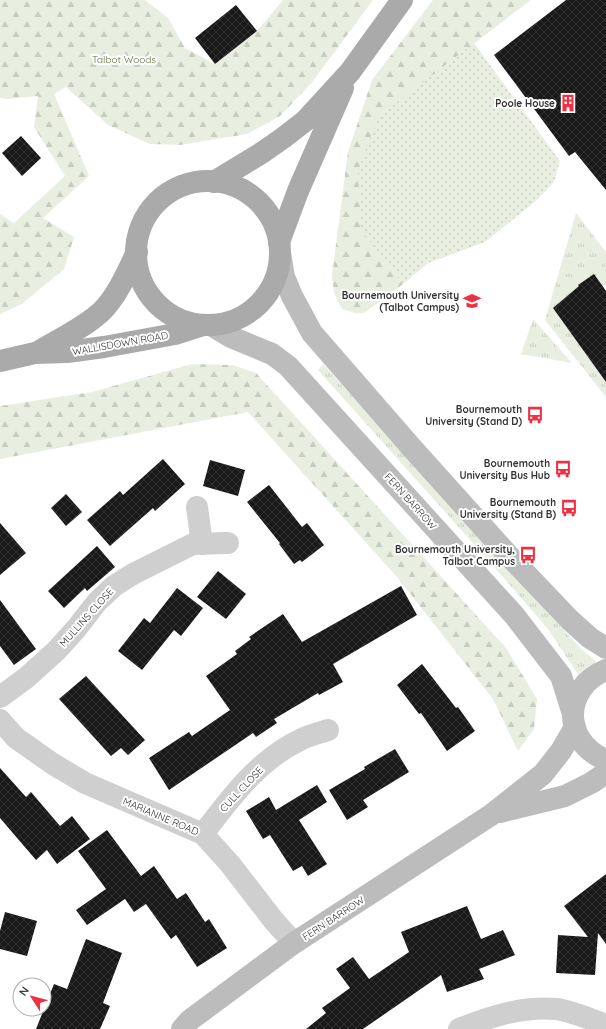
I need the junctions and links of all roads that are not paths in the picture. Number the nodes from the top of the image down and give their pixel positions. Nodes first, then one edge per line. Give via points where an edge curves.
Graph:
1 (402, 0) edge
2 (350, 72) junction
3 (214, 182) junction
4 (280, 248) junction
5 (137, 252) junction
6 (207, 325) junction
7 (35, 353) junction
8 (0, 361) edge
9 (197, 507) dead end
10 (228, 543) dead end
11 (202, 544) junction
12 (606, 648) edge
13 (606, 670) edge
14 (0, 697) edge
15 (0, 720) edge
16 (574, 721) junction
17 (328, 730) dead end
18 (606, 760) edge
19 (606, 773) edge
20 (491, 815) junction
21 (203, 834) junction
22 (294, 943) junction
23 (606, 1025) edge
24 (182, 1029) edge
25 (459, 1029) edge

1 - 2 main road
2 - 3 main road via 300,125 263,152
2 - 4 main road via 298,191
3 - 4 main road via 238,188 259,202 273,221
3 - 5 main road via 187,185 171,192 158,203 142,225
4 - 6 main road via 276,277 260,303 238,319
4 - 12 street via 284,277 312,333 510,557 570,620
5 - 6 main road via 140,276 156,302 176,318
5 - 7 main road, WALLISDOWN ROAD via 115,294 103,310 88,322
6 - 7 main road, WALLISDOWN ROAD via 175,334 104,347
6 - 16 street, FERN BARROW via 272,354 288,366 514,615 561,676
7 - 8 main road, WALLISDOWN ROAD
9 - 11 street
10 - 11 street, MULLINS CLOSE
11 - 14 street, MULLINS CLOSE via 193,544 114,586 97,602 56,651
13 - 16 street, FERN BARROW via 583,686 575,703
15 - 21 street, MARIANNE ROAD via 16,738 85,783
16 - 18 street, FERN BARROW via 579,738 591,752
16 - 20 street, FERN BARROW via 561,751 543,774
17 - 21 street, CULL CLOSE via 302,739 255,771 229,799
19 - 20 street, FERN BARROW via 565,796
20 - 22 street, FERN BARROW
21 - 22 street, MARIANNE ROAD
22 - 24 street, FERN BARROW via 190,1020
23 - 25 street via 556,1009 536,1009 505,1013

